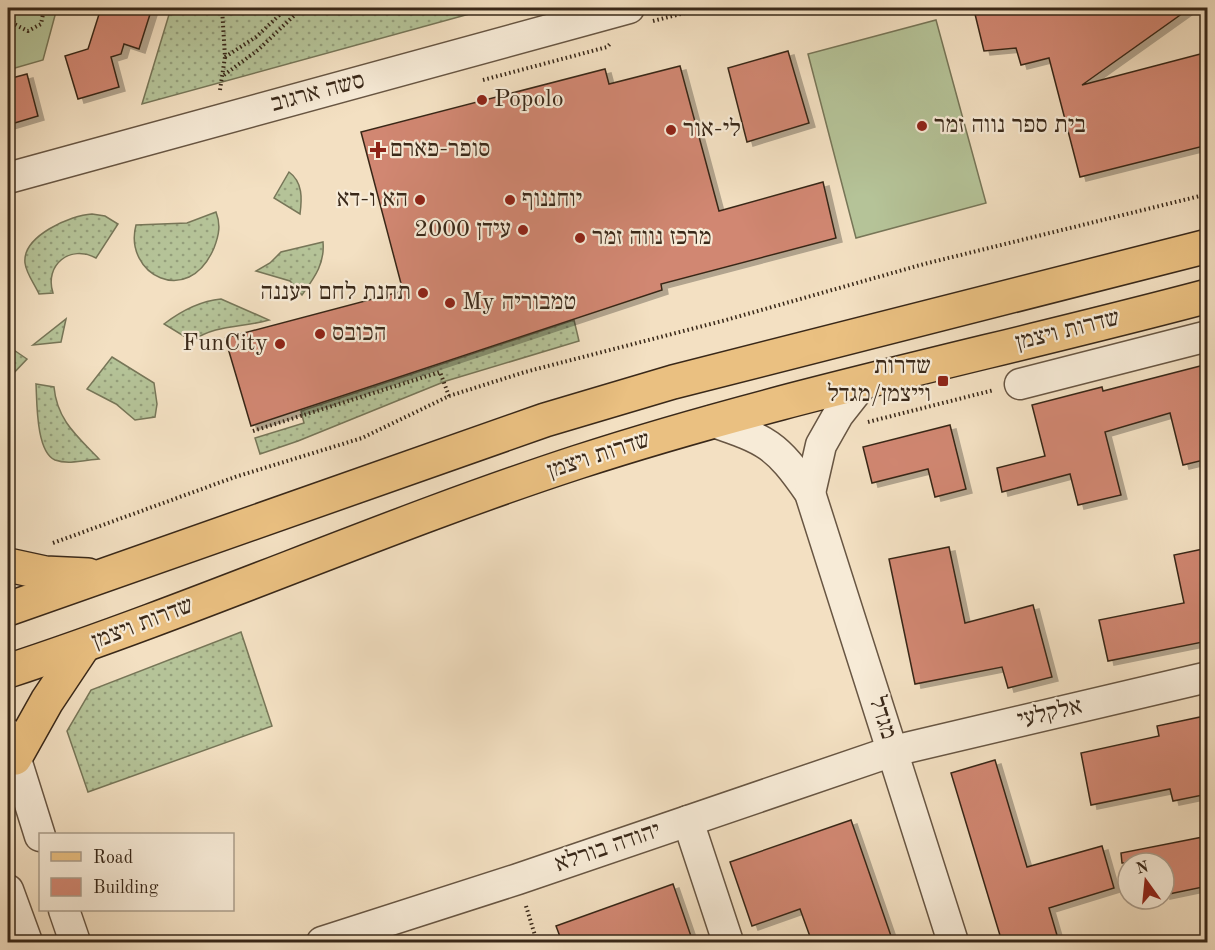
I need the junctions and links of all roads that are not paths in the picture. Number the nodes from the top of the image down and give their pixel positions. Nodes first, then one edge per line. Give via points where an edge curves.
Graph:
1 (629, 8) edge
2 (8, 178) edge
3 (1208, 246) edge
4 (1208, 296) edge
5 (1208, 336) edge
6 (864, 382) junction
7 (1020, 384) road end
8 (711, 422) junction
9 (810, 493) junction
10 (8, 565) edge
11 (99, 576) junction
12 (8, 609) edge
13 (83, 647) junction
14 (8, 671) edge
15 (1208, 677) edge
16 (11, 746) edge
17 (893, 752) junction
18 (688, 821) junction
19 (39, 833) edge
20 (8, 890) edge
21 (65, 911) edge
22 (27, 942) edge
23 (75, 942) edge
24 (322, 942) edge
25 (728, 942) edge
26 (953, 942) edge

1 - 2 street, סשה ארגוב
3 - 11 main road, שדרות ויצמן via 662,385 447,453
4 - 6 main road, שדרות ויצמן
5 - 7 street
6 - 8 main road, שדרות ויצמן
6 - 9 street via 838,415 821,446
8 - 9 street, מגדל via 759,437 787,459
8 - 13 main road, שדרות ויצמן via 460,502
9 - 17 street, מגדל
10 - 11 main road via 45,573
11 - 12 main road, שדרות ויצמן
13 - 14 main road, שדרות ויצמן
13 - 16 main road
15 - 17 street, אלקלעי
16 - 19 street
17 - 18 street, יהודה בורלא
17 - 26 street, מגדל
18 - 24 street, יהודה בורלא
18 - 25 street
20 - 22 street
21 - 23 street

